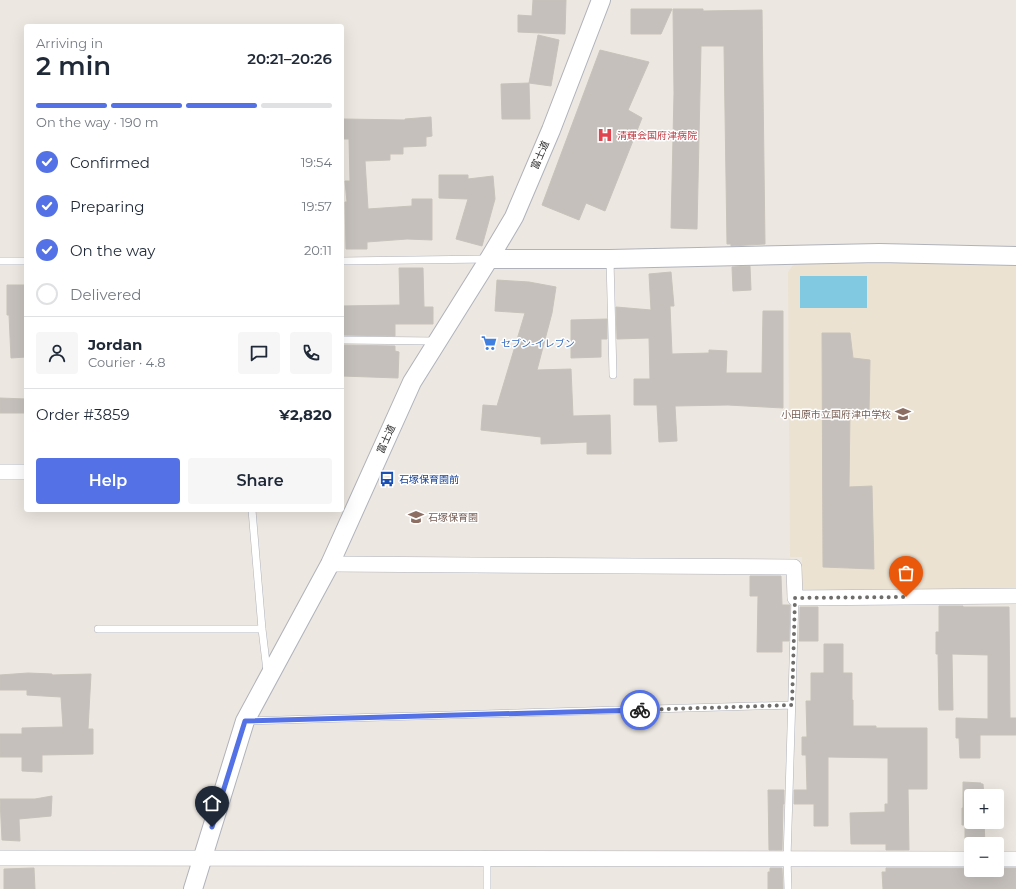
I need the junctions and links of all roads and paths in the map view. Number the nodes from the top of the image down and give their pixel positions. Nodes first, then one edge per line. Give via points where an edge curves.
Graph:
1 (601, 0) edge
2 (1016, 256) edge
3 (489, 259) junction
4 (610, 259) junction
5 (0, 261) edge
6 (24, 261) edge
7 (344, 262) edge
8 (344, 340) edge
9 (436, 342) junction
10 (614, 374) dead end
11 (0, 472) edge
12 (24, 472) edge
13 (252, 512) edge
14 (330, 564) junction
15 (1016, 596) edge
16 (795, 598) junction
17 (98, 629) dead end
18 (262, 629) junction
19 (268, 679) junction
20 (792, 705) junction
21 (245, 721) junction
22 (202, 857) junction
23 (0, 858) edge
24 (487, 858) junction
25 (787, 859) junction
26 (964, 859) edge
27 (1004, 859) edge
28 (1016, 859) edge
29 (193, 889) edge
30 (487, 889) edge
31 (788, 889) edge

1 - 3 street, 富士道 via 514,217
2 - 4 street via 879,253
3 - 4 street
3 - 7 lane
3 - 9 street, 富士道
4 - 10 lane
5 - 6 lane
8 - 9 lane
9 - 14 street, 富士道 via 412,382
11 - 12 street
13 - 18 lane
14 - 16 street via 794,567
14 - 19 street, 富士道
15 - 16 street
16 - 20 lane
17 - 18 lane
18 - 19 lane
19 - 21 street, 富士道
20 - 21 lane
20 - 25 lane
21 - 22 street, 富士道
22 - 23 street
22 - 24 street
22 - 29 street, 富士道
24 - 25 street
24 - 30 lane
25 - 26 street
25 - 31 lane
27 - 28 street

